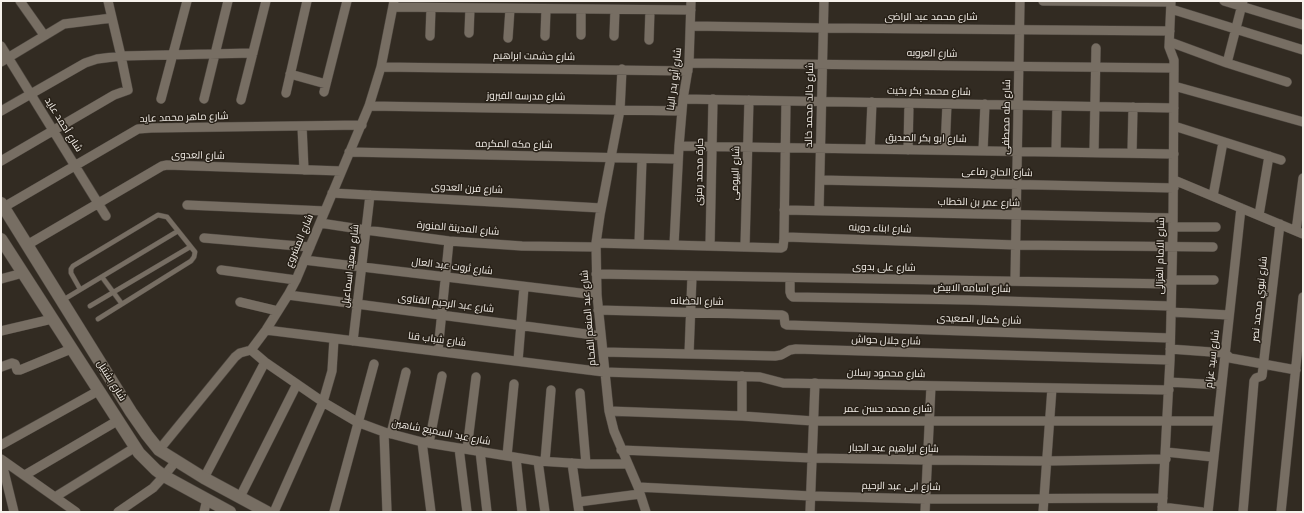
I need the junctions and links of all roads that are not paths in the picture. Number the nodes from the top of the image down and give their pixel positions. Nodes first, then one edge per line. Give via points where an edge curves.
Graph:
1 (20, 1) edge
2 (108, 1) edge
3 (187, 1) edge
4 (228, 1) edge
5 (266, 1) edge
6 (307, 1) edge
7 (347, 1) edge
8 (824, 1) edge
9 (1020, 1) edge
10 (1043, 1) edge
11 (1224, 1) edge
12 (393, 4) edge
13 (1171, 4) edge
14 (1242, 4) edge
15 (564, 5) edge
16 (691, 6) edge
17 (431, 8) junction
18 (470, 8) junction
19 (510, 8) junction
20 (546, 9) junction
21 (582, 9) junction
22 (615, 10) junction
23 (650, 10) junction
24 (112, 18) junction
25 (1303, 25) edge
26 (691, 26) junction
27 (823, 28) junction
28 (1236, 29) junction
29 (1020, 30) junction
30 (1170, 31) junction
31 (469, 33) dead end
32 (44, 35) junction
33 (581, 35) dead end
34 (430, 36) dead end
35 (545, 36) dead end
36 (614, 36) dead end
37 (508, 38) dead end
38 (649, 40) dead end
39 (1170, 42) junction
40 (1, 46) edge
41 (1096, 48) dead end
42 (1303, 50) edge
43 (254, 53) junction
44 (173, 54) junction
45 (215, 54) junction
46 (121, 56) junction
47 (4, 60) edge
48 (1227, 63) junction
49 (822, 64) junction
50 (1019, 66) junction
51 (380, 67) junction
52 (688, 67) junction
53 (1096, 67) junction
54 (1174, 68) junction
55 (622, 69) junction
56 (290, 74) junction
57 (1287, 82) dead end
58 (1174, 86) junction
59 (286, 93) dead end
60 (30, 94) junction
61 (161, 99) dead end
62 (204, 99) dead end
63 (683, 99) junction
64 (713, 99) junction
65 (242, 100) dead end
66 (749, 100) junction
67 (786, 101) junction
68 (822, 101) junction
69 (872, 102) junction
70 (909, 103) junction
71 (947, 104) junction
72 (985, 104) junction
73 (1018, 105) junction
74 (369, 106) junction
75 (1057, 106) junction
76 (1095, 106) junction
77 (1133, 107) junction
78 (1174, 108) junction
79 (620, 110) junction
80 (1, 111) edge
81 (682, 111) junction
82 (1303, 122) edge
83 (362, 125) junction
84 (302, 126) junction
85 (1174, 126) junction
86 (53, 130) junction
87 (1223, 142) junction
88 (678, 146) junction
89 (712, 147) junction
90 (748, 147) junction
91 (785, 148) junction
92 (820, 148) junction
93 (870, 149) junction
94 (908, 150) junction
95 (945, 150) junction
96 (983, 151) junction
97 (1018, 151) junction
98 (349, 152) junction
99 (1056, 152) junction
100 (1094, 152) junction
101 (1132, 153) junction
102 (1174, 154) junction
103 (1269, 156) junction
104 (612, 158) junction
105 (642, 159) junction
106 (678, 160) junction
107 (1281, 160) dead end
108 (1, 161) edge
109 (75, 165) junction
110 (304, 170) junction
111 (341, 171) junction
112 (1303, 178) edge
113 (820, 180) junction
114 (1017, 184) junction
115 (1174, 184) junction
116 (332, 193) junction
117 (370, 195) junction
118 (1213, 196) junction
119 (98, 203) junction
120 (2, 205) edge
121 (187, 205) dead end
122 (601, 208) junction
123 (1241, 208) junction
124 (784, 210) junction
125 (819, 210) junction
126 (324, 211) junction
127 (1016, 215) junction
128 (1259, 215) junction
129 (106, 216) dead end
130 (1173, 222) junction
131 (320, 223) junction
132 (1280, 224) junction
133 (1216, 227) dead end
134 (366, 230) junction
135 (178, 231) junction
136 (1299, 232) edge
137 (204, 238) dead end
138 (784, 238) junction
139 (1, 239) edge
140 (449, 241) junction
141 (639, 244) junction
142 (27, 245) junction
143 (596, 245) junction
144 (674, 245) junction
145 (1016, 245) junction
146 (710, 246) junction
147 (745, 246) junction
148 (190, 247) junction
149 (310, 247) junction
150 (1173, 247) junction
151 (1213, 247) dead end
152 (304, 260) junction
153 (362, 267) junction
154 (221, 270) dead end
155 (23, 273) junction
156 (596, 274) junction
157 (102, 276) junction
158 (692, 276) junction
159 (446, 277) junction
160 (790, 278) junction
161 (1, 279) edge
162 (296, 280) junction
163 (1214, 280) dead end
164 (1015, 281) junction
165 (1172, 282) junction
166 (524, 287) junction
167 (80, 290) junction
168 (113, 293) junction
169 (288, 295) junction
170 (597, 295) junction
171 (1303, 297) edge
172 (61, 301) junction
173 (240, 302) dead end
174 (122, 304) junction
175 (357, 304) junction
176 (90, 306) dead end
177 (1171, 309) junction
178 (598, 310) junction
179 (278, 311) junction
180 (691, 312) junction
181 (442, 315) junction
182 (1229, 315) junction
183 (52, 318) junction
184 (98, 319) dead end
185 (521, 325) junction
186 (787, 325) joint
187 (266, 330) junction
188 (1, 331) edge
189 (601, 336) junction
190 (1170, 338) junction
191 (334, 339) junction
192 (353, 341) junction
193 (71, 349) junction
194 (1170, 349) junction
195 (251, 350) junction
196 (438, 351) junction
197 (603, 352) junction
198 (689, 354) junction
199 (1225, 354) junction
200 (1170, 360) junction
201 (518, 361) junction
202 (265, 362) junction
203 (374, 364) dead end
204 (1264, 364) junction
205 (1, 367) edge
206 (1296, 370) junction
207 (406, 372) dead end
208 (604, 372) junction
209 (442, 376) dead end
210 (742, 376) junction
211 (476, 377) dead end
212 (815, 383) junction
213 (297, 384) junction
214 (514, 384) dead end
215 (1221, 385) junction
216 (930, 386) junction
217 (1169, 386) junction
218 (1052, 388) junction
219 (551, 390) dead end
220 (98, 391) junction
221 (580, 392) dead end
222 (323, 402) junction
223 (609, 411) junction
224 (742, 416) junction
225 (1050, 420) junction
226 (117, 421) junction
227 (813, 421) junction
228 (929, 421) junction
229 (1167, 421) junction
230 (1217, 421) junction
231 (357, 422) junction
232 (387, 433) junction
233 (425, 442) junction
234 (1, 445) edge
235 (134, 448) junction
236 (463, 448) junction
237 (159, 450) junction
238 (621, 450) junction
239 (480, 451) junction
240 (1166, 456) junction
241 (511, 457) junction
242 (1213, 457) junction
243 (1, 458) edge
244 (812, 458) junction
245 (927, 460) junction
246 (176, 461) junction
247 (541, 461) junction
248 (1047, 461) junction
249 (572, 463) junction
250 (586, 464) junction
251 (627, 464) junction
252 (25, 475) junction
253 (164, 476) junction
254 (204, 478) junction
255 (4, 489) edge
256 (639, 490) junction
257 (811, 496) junction
258 (55, 497) junction
259 (240, 497) junction
260 (207, 499) junction
261 (926, 499) junction
262 (1044, 499) junction
263 (578, 502) junction
264 (1163, 506) edge
265 (124, 510) edge
266 (14, 512) edge
267 (76, 512) edge
268 (204, 512) edge
269 (230, 512) edge
270 (267, 512) edge
271 (274, 512) edge
272 (334, 512) edge
273 (386, 512) edge
274 (431, 512) edge
275 (467, 512) edge
276 (487, 512) edge
277 (522, 512) edge
278 (544, 512) edge
279 (579, 512) edge
280 (646, 512) edge
281 (810, 512) edge
282 (925, 512) edge
283 (1043, 512) edge
284 (1202, 512) edge
285 (1208, 512) edge
286 (1243, 512) edge
287 (1281, 512) edge

1 - 32 street
2 - 24 street
3 - 44 street
4 - 45 street
5 - 43 street
6 - 56 street
7 - 56 street via 325,88
8 - 27 street, شارع خالد محمد خالد
9 - 29 street, شارع طه مصطفى
10 - 13 street
11 - 14 street
12 - 17 street
12 - 51 street, شارع المشروع
13 - 28 street
13 - 30 street, شارع الامام الغزالى
14 - 25 street
14 - 28 street
15 - 20 street
15 - 21 street
16 - 23 street
16 - 26 street, شارع أبو بدر البنا
17 - 18 street
17 - 34 street
18 - 19 street
18 - 31 street
19 - 20 street
19 - 37 street
20 - 35 street
21 - 22 street
21 - 33 street
22 - 23 street
22 - 36 street
23 - 38 street
24 - 32 street via 68,23
24 - 46 street
26 - 27 street, شارع محمد عبد الراضى
26 - 52 street, شارع أبو بدر البنا
27 - 29 street, شارع محمد عبد الراضى
27 - 49 street, شارع خالد محمد خالد
28 - 42 street
28 - 48 street
29 - 30 street, شارع محمد عبد الراضى
29 - 50 street, شارع طه مصطفى
30 - 39 street, شارع الامام الغزالى
32 - 47 street
39 - 48 street
39 - 54 street, شارع الامام الغزالى
40 - 47 street, شارع أحمد عايد
41 - 53 street
43 - 45 street
43 - 65 street
44 - 45 street
44 - 46 street
44 - 61 street
45 - 62 street
46 - 60 street via 91,60
46 - 86 street via 129,89
47 - 60 street, شارع أحمد عايد
48 - 57 street
49 - 50 street, شارع العروبه
49 - 52 street, شارع العروبه
49 - 68 street, شارع خالد محمد خالد
50 - 53 street, شارع العروبه
50 - 73 street, شارع طه مصطفى
51 - 55 street, شارع حشمت ابراهيم
51 - 74 street, شارع المشروع
52 - 55 street, شارع حشمت ابراهيم
52 - 63 street, شارع أبو بدر البنا
53 - 54 street, شارع العروبه
53 - 76 street
54 - 58 street, شارع الامام الغزالى
55 - 79 street, شارع عبد المنعم الفحام
56 - 59 street
58 - 78 street, شارع الامام الغزالى
58 - 82 street
60 - 80 street
60 - 86 street, شارع أحمد عايد
63 - 64 street, شارع محمد بكر بخيت
63 - 81 street, شارع أبو بدر البنا
64 - 66 street, شارع محمد بكر بخيت
64 - 89 street, حارة محمد رمزى
66 - 67 street, شارع محمد بكر بخيت
66 - 90 street, شارع البيومى
67 - 68 street, شارع محمد بكر بخيت
67 - 91 street
68 - 69 street, شارع محمد بكر بخيت
68 - 92 street, شارع خالد محمد خالد
69 - 70 street, شارع محمد بكر بخيت
69 - 93 street
70 - 71 street, شارع محمد بكر بخيت
70 - 94 street
71 - 72 street, شارع محمد بكر بخيت
71 - 95 street
72 - 73 street, شارع محمد بكر بخيت
72 - 96 street
73 - 75 street, شارع محمد بكر بخيت
73 - 97 street, شارع طه مصطفى
74 - 79 street, شارع مدرسه الفيروز
74 - 83 street, شارع المشروع
75 - 76 street, شارع محمد بكر بخيت
75 - 99 street
76 - 77 street, شارع محمد بكر بخيت
76 - 100 street
77 - 78 street, شارع محمد بكر بخيت
77 - 101 street
78 - 85 street, شارع الامام الغزالى
79 - 81 street, شارع مدرسه الفيروز
79 - 104 street, شارع عبد المنعم الفحام
81 - 88 street, شارع أبو بدر البنا
83 - 84 street, شارع ماهر محمد عايد
83 - 98 street, شارع المشروع
84 - 109 street, شارع ماهر محمد عايد via 144,128 132,132
84 - 110 street
85 - 87 street
85 - 102 street, شارع الامام الغزالى
86 - 108 street
86 - 109 street, شارع أحمد عايد
87 - 103 street
87 - 118 street
88 - 89 street, شارع ابو بكر الصديق
88 - 106 street, شارع أبو بدر البنا
89 - 90 street, شارع ابو بكر الصديق
89 - 146 street, حارة محمد رمزى
90 - 91 street, شارع ابو بكر الصديق
90 - 147 street, شارع البيومى
91 - 92 street, شارع ابو بكر الصديق
91 - 124 street
92 - 93 street, شارع ابو بكر الصديق
92 - 113 street, شارع خالد محمد خالد
93 - 94 street, شارع ابو بكر الصديق
94 - 95 street, شارع ابو بكر الصديق
95 - 96 street, شارع ابو بكر الصديق
96 - 97 street, شارع ابو بكر الصديق
97 - 99 street, شارع ابو بكر الصديق
97 - 114 street, شارع طه مصطفى
98 - 104 street, شارع مكه المكرمه
98 - 111 street, شارع المشروع
99 - 100 street, شارع ابو بكر الصديق
100 - 101 street, شارع ابو بكر الصديق
101 - 102 street, شارع ابو بكر الصديق
102 - 115 street, شارع الامام الغزالى
103 - 107 street
103 - 128 street
104 - 105 street, شارع مكه المكرمه
104 - 122 street, شارع عبد المنعم الفحام
105 - 106 street, شارع مكه المكرمه
105 - 141 street
106 - 144 street, شارع أبو بدر البنا
109 - 119 street, شارع أحمد عايد
109 - 120 street, شارع ماهر محمد عايد
110 - 111 street, شارع العدوى
110 - 119 street, شارع العدوى via 167,165
111 - 116 street, شارع المشروع
112 - 136 street
113 - 114 street, شارع الحاج رفاعى
113 - 125 street, شارع خالد محمد خالد
114 - 115 street, شارع الحاج رفاعى
114 - 127 street, شارع طه مصطفى
115 - 118 street
115 - 130 street, شارع الامام الغزالى
116 - 117 street, شارع فرن العدوى
116 - 126 street, شارع المشروع
117 - 122 street, شارع فرن العدوى
117 - 134 street, شارع سعيد اسماعيل
118 - 123 street
119 - 129 street, شارع أحمد عايد
119 - 142 street, شارع العدوى
120 - 142 street, شارع بشتيل
121 - 126 street
122 - 143 street, شارع عبد المنعم الفحام
123 - 128 street
123 - 182 street, شارع سيد عزام
124 - 125 street, شارع عمر بن الخطاب
124 - 138 street
125 - 127 street, شارع عمر بن الخطاب
126 - 131 street, شارع المشروع
127 - 130 street, شارع عمر بن الخطاب
127 - 145 street, شارع طه مصطفى
128 - 132 street
130 - 133 street, شارع عمر بن الخطاب
130 - 150 street, شارع الامام الغزالى
131 - 134 street, شارع المدينة المنورة
131 - 149 street, شارع المشروع
132 - 136 street
132 - 204 street, شارع نبوي محمد نصر
134 - 140 street, شارع المدينة المنورة
134 - 153 street, شارع سعيد اسماعيل
135 - 148 lane
135 - 157 lane
135 - 167 lane via 167,217 158,215 73,266 71,273
137 - 149 street
138 - 145 street, شارع ابناء دوينه
138 - 147 street via 781,248
139 - 155 street, شارع بشتيل
140 - 143 street, شارع المدينة المنورة via 522,246
140 - 159 street
141 - 143 street
141 - 144 street
142 - 172 street, شارع بشتيل
143 - 156 street, شارع عبد المنعم الفحام
144 - 146 street
145 - 150 street, شارع ابناء دوينه
145 - 164 street, شارع طه مصطفى
146 - 147 street
148 - 168 lane
148 - 174 lane via 195,252 191,262
149 - 152 street, شارع المشروع
150 - 151 street, شارع ابناء دوينه
150 - 165 street, شارع الامام الغزالى
152 - 153 street, شارع ثروت عبد العال
152 - 162 street, شارع المشروع
153 - 159 street, شارع ثروت عبد العال
153 - 175 street, شارع سعيد اسماعيل
154 - 162 street
155 - 161 street
155 - 183 street, شارع بشتيل
156 - 158 street, شارع على بدوى
156 - 170 street, شارع عبد المنعم الفحام
157 - 167 lane
157 - 168 lane
158 - 160 street, شارع على بدوى
158 - 180 street
159 - 166 street, شارع ثروت عبد العال
159 - 181 street
160 - 164 street, شارع على بدوى
160 - 177 street, شارع اسامه الابيض via 790,292 793,297 969,300
162 - 169 street, شارع المشروع
163 - 165 street, شارع على بدوى
164 - 165 street, شارع على بدوى
165 - 177 street, شارع الامام الغزالى
166 - 170 street, شارع ثروت عبد العال
166 - 185 street
167 - 172 lane
168 - 174 lane
168 - 176 lane
169 - 175 street, شارع عبد الرحيم القناوى
169 - 179 street, شارع المشروع
170 - 178 street, شارع عبد المنعم الفحام
171 - 206 street
172 - 237 street, شارع بشتيل via 131,412
173 - 179 street
174 - 184 lane
175 - 181 street, شارع عبد الرحيم القناوى
175 - 192 street, شارع سعيد اسماعيل
177 - 182 street
177 - 190 street, شارع الامام الغزالى
178 - 180 street, شارع الحضانه
178 - 189 street, شارع عبد المنعم الفحام
179 - 187 street, شارع المشروع
180 - 186 street, شارع الحضانه via 782,315
180 - 198 street
181 - 185 street, شارع عبد الرحيم القناوى
181 - 196 street
182 - 199 street, شارع سيد عزام
183 - 188 street
183 - 193 street, شارع بشتيل
185 - 189 street, شارع عبد الرحيم القناوى
185 - 201 street
186 - 190 street, شارع كمال الصعيدى
187 - 191 street, شارع شباب قنا
187 - 195 street, شارع المشروع
189 - 197 street, شارع عبد المنعم الفحام
190 - 194 street, شارع الامام الغزالى
191 - 192 street, شارع شباب قنا
191 - 222 street via 332,371
192 - 196 street, شارع شباب قنا
193 - 205 street via 20,370 12,363
193 - 220 street, شارع بشتيل
194 - 199 street
194 - 200 street, شارع الامام الغزالى
195 - 202 street, شارع عبد السميع شاهين
195 - 237 street, شارع المشروع via 235,357
196 - 201 street, شارع شباب قنا
197 - 198 street, شارع جلال حواش
197 - 208 street, شارع عبد المنعم الفحام
198 - 200 street, شارع جلال حواش via 775,356 796,350
199 - 204 street via 1230,358
199 - 215 street, شارع سيد عزام
200 - 217 street, شارع الامام الغزالى
201 - 208 street, شارع شباب قنا
202 - 213 street, شارع عبد السميع شاهين
202 - 254 street
203 - 231 street
204 - 206 street
204 - 286 street, شارع نبوي محمد نصر via 1262,376 1254,380
206 - 287 street
207 - 232 street
208 - 210 street, شارع محمود رسلان
208 - 223 street, شارع عبد المنعم الفحام
209 - 233 street
210 - 212 street, شارع محمود رسلان via 760,377 783,383
210 - 224 street
211 - 236 street
212 - 216 street, شارع محمود رسلان
212 - 227 street
213 - 222 street, شارع عبد السميع شاهين
213 - 259 street
214 - 241 street
215 - 217 street, شارع محمود رسلان
215 - 230 street, شارع سيد عزام
216 - 218 street, شارع محمود رسلان
216 - 228 street
217 - 218 street, شارع محمود رسلان
217 - 229 street, شارع الامام الغزالى
218 - 225 street
219 - 247 street
220 - 226 street, شارع بشتيل
220 - 234 street
221 - 250 street
222 - 231 street, شارع عبد السميع شاهين
222 - 271 street
223 - 224 street, شارع محمد حسن عمر
223 - 238 street, شارع عبد المنعم الفحام
224 - 227 street, شارع محمد حسن عمر
225 - 228 street, شارع محمد حسن عمر
225 - 229 street, شارع محمد حسن عمر
225 - 248 street
226 - 235 street, شارع بشتيل
226 - 252 street
227 - 228 street, شارع محمد حسن عمر
227 - 244 street
228 - 245 street
229 - 230 street, شارع محمد حسن عمر
229 - 240 street, شارع الامام الغزالى
230 - 242 street, شارع سيد عزام
231 - 232 street, شارع عبد السميع شاهين
231 - 272 street
232 - 233 street, شارع عبد السميع شاهين
232 - 273 street
233 - 236 street, شارع عبد السميع شاهين
233 - 274 street
235 - 253 street, شارع بشتيل
235 - 258 street
236 - 239 street, شارع عبد السميع شاهين
236 - 275 street
237 - 246 street, شارع بشتيل
238 - 244 street, شارع ابراهيم عبد الجبار
238 - 251 street, شارع عبد المنعم الفحام
239 - 241 street, شارع عبد السميع شاهين
239 - 276 street
240 - 242 street, شارع ابراهيم عبد الجبار
240 - 248 street, شارع ابراهيم عبد الجبار
240 - 264 street, شارع الامام الغزالى
241 - 247 street, شارع عبد السميع شاهين
241 - 277 street
242 - 285 street, شارع سيد عزام
243 - 252 street
243 - 255 street
244 - 245 street, شارع ابراهيم عبد الجبار
244 - 257 street
245 - 248 street, شارع ابراهيم عبد الجبار
245 - 261 street
246 - 253 street
246 - 254 street, شارع بشتيل
247 - 249 street, شارع عبد السميع شاهين
247 - 278 street
248 - 262 street
249 - 250 street, شارع عبد السميع شاهين
249 - 263 street
250 - 251 street, شارع عبد السميع شاهين
251 - 256 street, شارع عبد المنعم الفحام
252 - 258 street
253 - 260 street, شارع بشتيل
253 - 265 street
254 - 259 street, شارع بشتيل
255 - 266 street
256 - 257 street, شارع ابى عبد الرحيم
256 - 263 street, شارع ابى عبد الرحيم
256 - 280 street, شارع عبد المنعم الفحام
257 - 261 street, شارع ابى عبد الرحيم
257 - 281 street
258 - 267 street
259 - 270 street, شارع بشتيل
260 - 268 street
260 - 269 street, شارع بشتيل
261 - 262 street, شارع ابى عبد الرحيم
261 - 282 street
262 - 264 street, شارع ابى عبد الرحيم
262 - 283 street
263 - 279 street
264 - 284 street, شارع ابى عبد الرحيم

